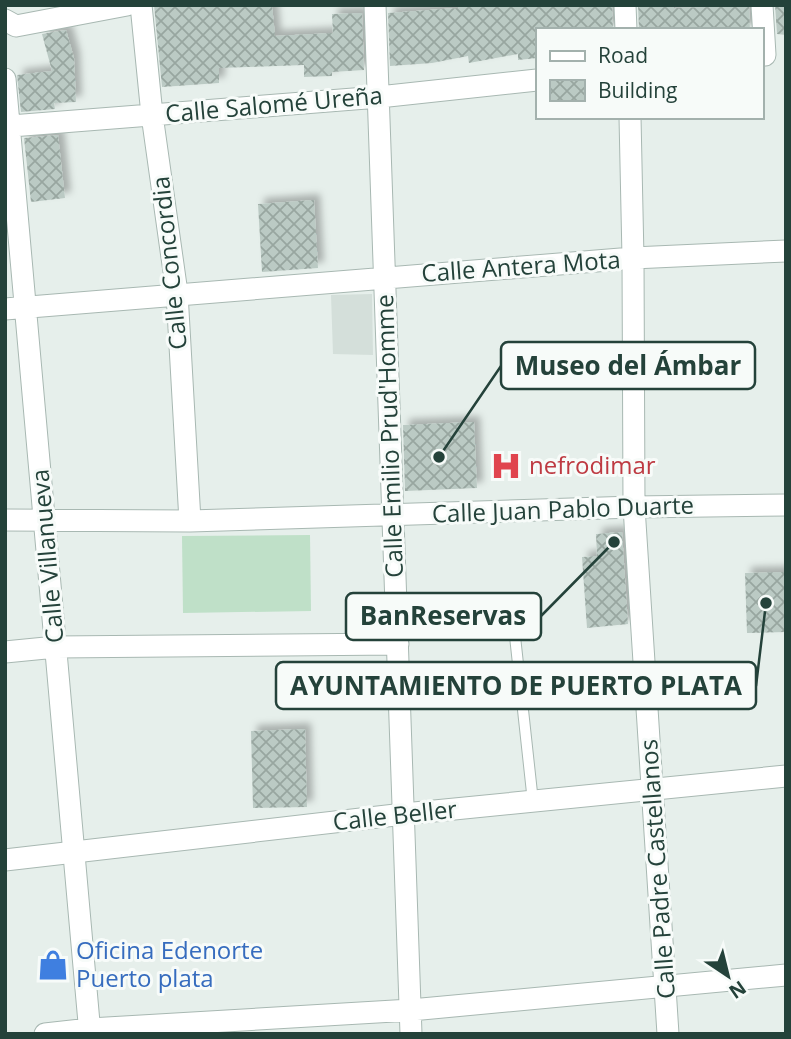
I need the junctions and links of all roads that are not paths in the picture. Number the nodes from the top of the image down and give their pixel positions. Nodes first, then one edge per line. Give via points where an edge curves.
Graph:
1 (127, 5) edge
2 (141, 5) edge
3 (375, 5) edge
4 (625, 5) edge
5 (762, 5) edge
6 (5, 20) edge
7 (626, 28) edge
8 (771, 54) edge
9 (5, 79) edge
10 (536, 80) edge
11 (379, 97) junction
12 (152, 115) junction
13 (630, 119) edge
14 (11, 126) junction
15 (786, 251) edge
16 (633, 258) junction
17 (385, 277) junction
18 (177, 293) junction
19 (16, 308) edge
20 (786, 505) edge
21 (634, 507) junction
22 (392, 516) junction
23 (45, 519) junction
24 (5, 520) edge
25 (190, 521) junction
26 (513, 618) dead end
27 (398, 644) junction
28 (56, 647) junction
29 (5, 652) edge
30 (786, 776) edge
31 (653, 790) junction
32 (533, 802) junction
33 (404, 814) junction
34 (74, 851) junction
35 (5, 860) edge
36 (786, 975) edge
37 (665, 987) junction
38 (411, 1010) junction
39 (90, 1031) edge
40 (45, 1034) edge
41 (411, 1034) edge
42 (668, 1034) edge

1 - 6 street via 16,26
2 - 12 street, Calle Concordia
3 - 11 street, Calle Emilio Prud'Homme
4 - 7 street
5 - 8 street
9 - 14 street, Calle Villanueva
10 - 11 street, Calle Salomé Ureña
11 - 12 street, Calle Salomé Ureña
11 - 17 street, Calle Emilio Prud'Homme
12 - 14 street, Calle Salomé Ureña
12 - 18 street, Calle Concordia
13 - 16 street, Calle Padre Castellanos
14 - 19 street, Calle Villanueva
15 - 16 street, Calle Antera Mota
16 - 17 street, Calle Antera Mota
16 - 21 street, Calle Padre Castellanos
17 - 18 street, Calle Antera Mota
17 - 22 street, Calle Emilio Prud'Homme
18 - 19 street, Calle Antera Mota
18 - 25 street, Calle Concordia
19 - 23 street, Calle Villanueva
20 - 21 street, Calle Juan Pablo Duarte
21 - 22 street, Calle Juan Pablo Duarte
21 - 31 street, Calle Padre Castellanos
22 - 25 street, Calle Juan Pablo Duarte
22 - 27 street, Calle Emilio Prud'Homme
23 - 24 street, Calle Juan Pablo Duarte
23 - 25 street, Calle Juan Pablo Duarte
23 - 28 street, Calle Villanueva
26 - 32 lane
27 - 28 street
27 - 33 street, Calle Emilio Prud'Homme
28 - 29 street
28 - 34 street, Calle Villanueva
30 - 31 street, Calle Beller
31 - 32 street, Calle Beller
31 - 37 street, Calle Padre Castellanos
32 - 33 street, Calle Beller
33 - 34 street, Calle Beller
33 - 38 street, Calle Emilio Prud'Homme
34 - 35 street, Calle Beller
34 - 39 street, Calle Villanueva
36 - 37 street
37 - 38 street
37 - 42 street, Calle Padre Castellanos
38 - 39 street
38 - 41 street, Calle Emilio Prud'Homme
39 - 40 street

